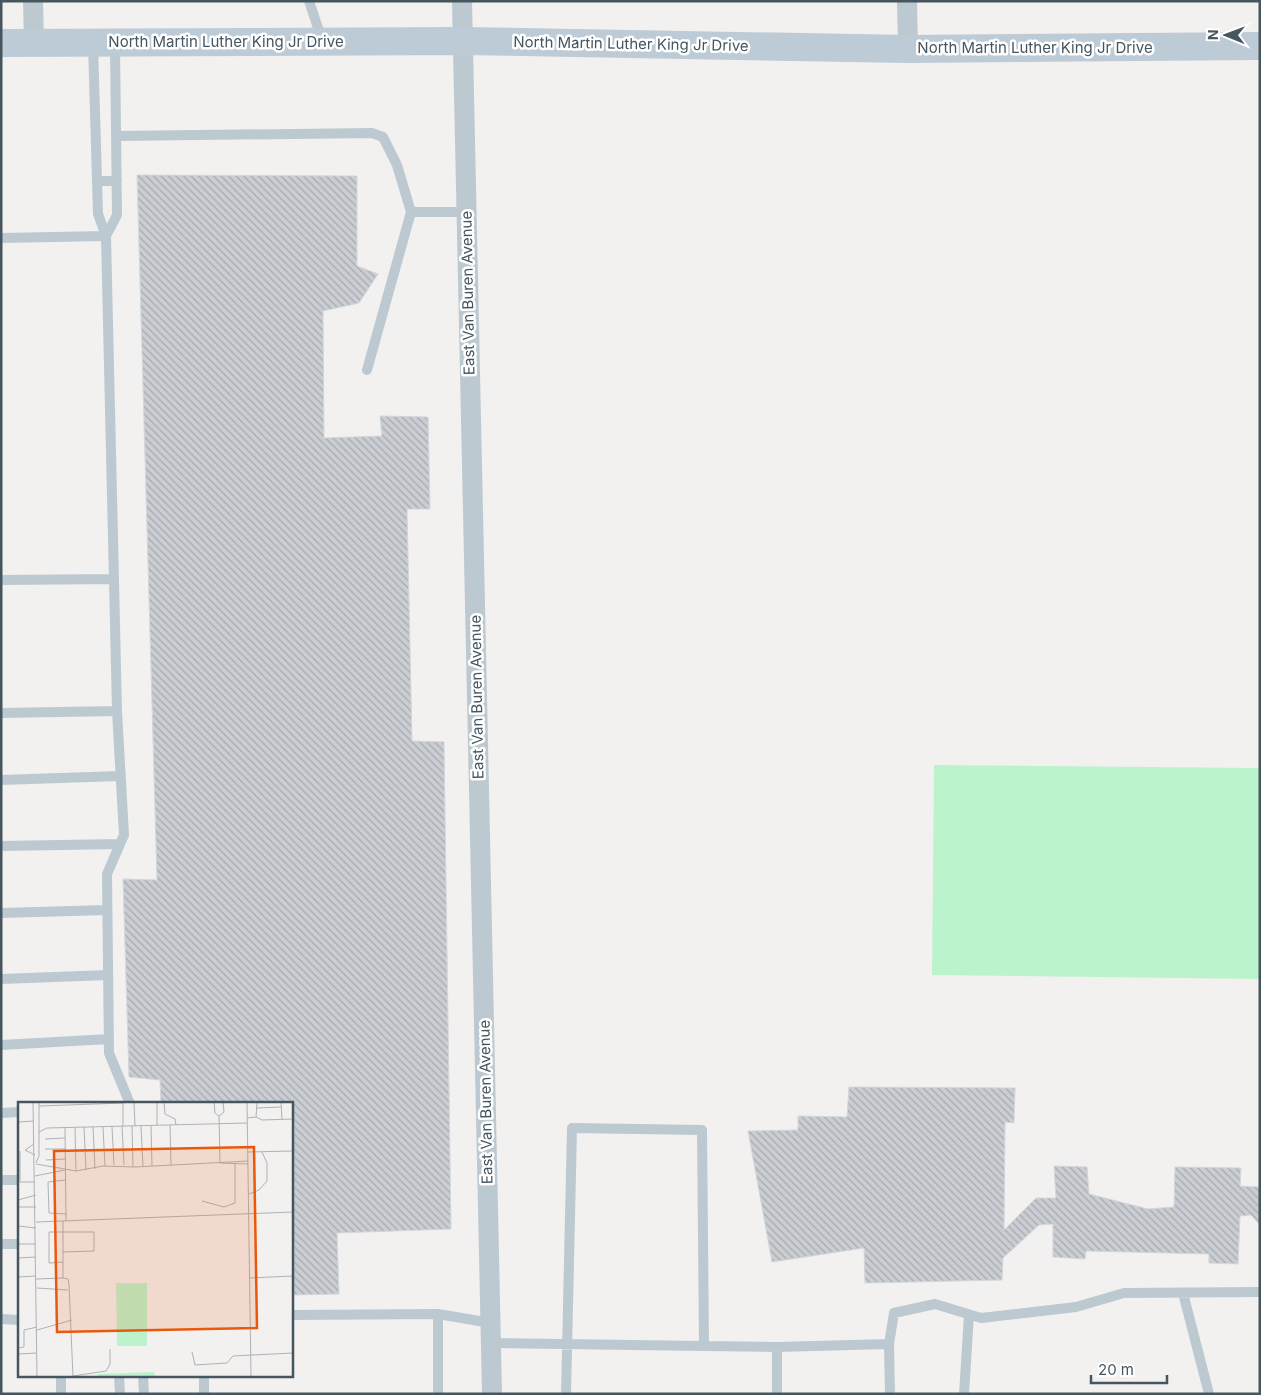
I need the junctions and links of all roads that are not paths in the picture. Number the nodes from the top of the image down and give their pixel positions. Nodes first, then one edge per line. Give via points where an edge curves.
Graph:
1 (33, 1) edge
2 (309, 1) edge
3 (462, 1) edge
4 (907, 1) edge
5 (322, 41) junction
6 (463, 41) junction
7 (1, 42) edge
8 (34, 42) junction
9 (104, 43) junction
10 (1260, 46) edge
11 (908, 49) junction
12 (117, 136) junction
13 (97, 181) junction
14 (117, 181) junction
15 (411, 212) junction
16 (466, 212) junction
17 (106, 236) junction
18 (1, 238) edge
19 (367, 370) dead end
20 (114, 579) junction
21 (1, 580) edge
22 (117, 711) junction
23 (1, 713) edge
24 (120, 776) junction
25 (1, 780) edge
26 (120, 844) junction
27 (1, 846) edge
28 (107, 910) junction
29 (1, 913) edge
30 (108, 975) junction
31 (1, 979) edge
32 (108, 1040) junction
33 (1, 1045) edge
34 (129, 1102) edge
35 (18, 1112) edge
36 (1, 1113) edge
37 (1, 1180) edge
38 (18, 1180) edge
39 (1, 1244) edge
40 (18, 1244) edge
41 (1260, 1292) edge
42 (1183, 1293) junction
43 (438, 1314) junction
44 (969, 1314) junction
45 (292, 1315) edge
46 (1, 1319) edge
47 (18, 1320) edge
48 (491, 1323) junction
49 (491, 1343) junction
50 (566, 1344) junction
51 (889, 1344) junction
52 (704, 1346) junction
53 (776, 1347) junction
54 (61, 1378) edge
55 (120, 1378) edge
56 (143, 1378) edge
57 (204, 1378) edge
58 (61, 1394) edge
59 (120, 1394) edge
60 (144, 1394) edge
61 (204, 1394) edge
62 (438, 1394) edge
63 (492, 1394) edge
64 (566, 1394) edge
65 (777, 1394) edge
66 (890, 1394) edge
67 (964, 1394) edge
68 (1209, 1394) edge

1 - 8 street
2 - 5 lane
3 - 6 street, East Van Buren Avenue
4 - 11 street
5 - 6 street, North Martin Luther King Jr Drive
5 - 9 street, North Martin Luther King Jr Drive
6 - 11 street, North Martin Luther King Jr Drive
6 - 16 street, East Van Buren Avenue
7 - 8 street, North Martin Luther King Jr Drive
8 - 9 street, North Martin Luther King Jr Drive
9 - 12 lane
9 - 13 lane
10 - 11 street, North Martin Luther King Jr Drive
12 - 14 lane
12 - 15 lane via 372,132 383,137 390,149
13 - 14 lane
13 - 17 lane via 98,214
14 - 17 lane via 116,215
15 - 16 lane
15 - 19 lane
16 - 48 street, East Van Buren Avenue
17 - 18 lane
17 - 20 lane
20 - 21 lane
20 - 22 lane
22 - 23 lane
22 - 24 lane
24 - 25 lane
24 - 26 lane via 124,835
26 - 27 lane
26 - 28 lane via 107,874
28 - 29 lane
28 - 30 lane
30 - 31 lane
30 - 32 lane
32 - 33 lane
32 - 34 lane via 109,1053
35 - 36 lane
37 - 38 lane
39 - 40 lane
41 - 42 lane
42 - 44 lane via 1124,1293 1076,1307 981,1318
42 - 68 lane
43 - 45 lane
43 - 48 lane
43 - 62 lane
44 - 51 lane via 934,1304 894,1313
44 - 67 lane
46 - 47 lane
48 - 49 street, East Van Buren Avenue
49 - 50 lane
49 - 63 street, East Van Buren Avenue
50 - 52 lane
50 - 52 lane via 572,1128 702,1130
50 - 64 lane
51 - 53 lane
51 - 66 lane
52 - 53 lane
53 - 65 lane
54 - 58 lane
55 - 59 lane
56 - 60 lane
57 - 61 lane

